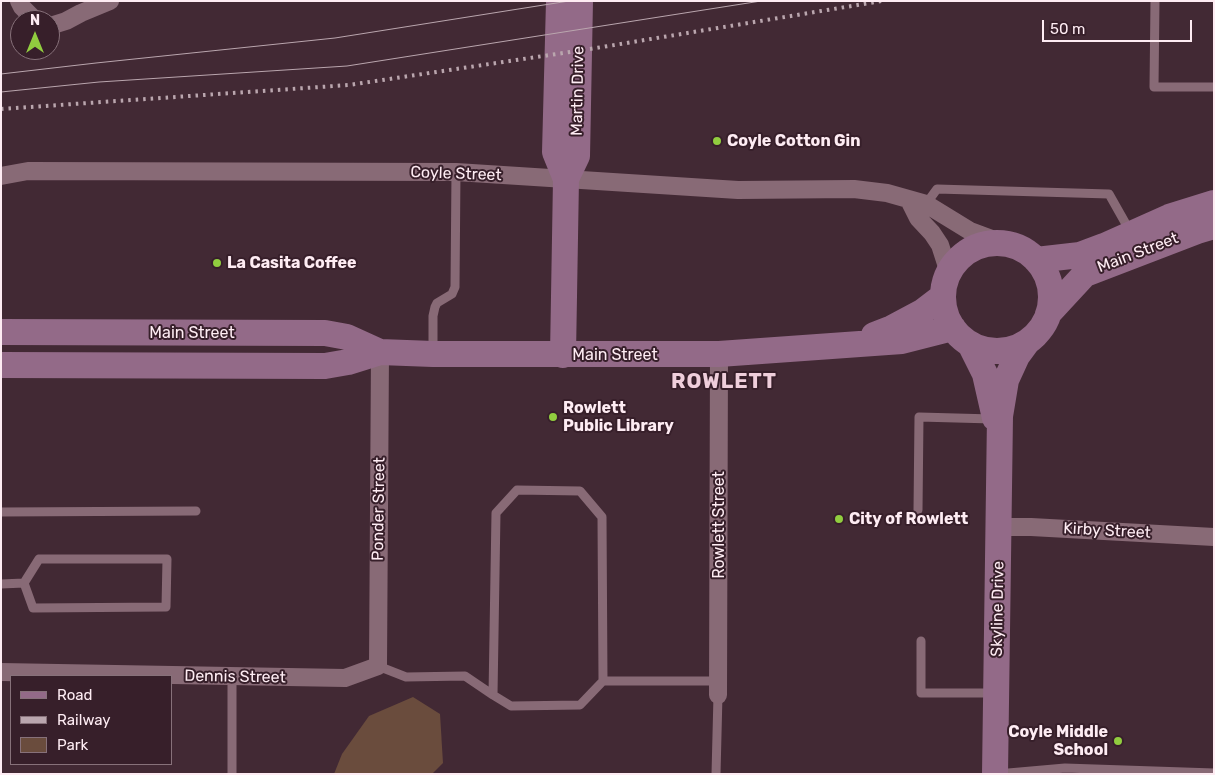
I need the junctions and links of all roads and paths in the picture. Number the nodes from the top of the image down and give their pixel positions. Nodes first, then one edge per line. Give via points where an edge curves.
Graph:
1 (110, 1) edge
2 (559, 1) edge
3 (580, 1) edge
4 (1156, 1) edge
5 (60, 23) edge
6 (1214, 87) edge
7 (456, 172) junction
8 (1, 176) edge
9 (566, 179) junction
10 (909, 200) junction
11 (1214, 203) edge
12 (926, 204) junction
13 (1214, 226) edge
14 (1131, 234) junction
15 (1005, 244) junction
16 (1036, 260) junction
17 (946, 284) junction
18 (1048, 314) junction
19 (1, 332) edge
20 (961, 336) junction
21 (1028, 341) junction
22 (850, 344) junction
23 (380, 352) junction
24 (433, 354) junction
25 (720, 354) junction
26 (563, 355) junction
27 (1, 365) edge
28 (996, 420) junction
29 (999, 445) junction
30 (918, 510) dead end
31 (196, 511) dead end
32 (1, 512) edge
33 (999, 528) junction
34 (1214, 537) edge
35 (24, 583) junction
36 (1, 584) edge
37 (921, 641) dead end
38 (378, 666) junction
39 (1, 672) edge
40 (140, 675) edge
41 (172, 676) edge
42 (232, 677) junction
43 (603, 681) junction
44 (718, 688) junction
45 (997, 692) junction
46 (493, 696) junction
47 (1214, 773) edge
48 (232, 774) edge
49 (716, 774) edge
50 (995, 774) edge

1 - 5 street
2 - 9 street, Martin Drive via 555,152
3 - 9 street, Martin Drive via 577,156
4 - 6 lane via 1154,87
7 - 8 street, Coyle Street via 28,171
7 - 9 street, Coyle Street
7 - 24 lane via 455,287 452,294 435,307
9 - 10 street, Coyle Street via 738,190 854,190 887,193
9 - 26 street, Martin Drive
10 - 12 street, Coyle Street
10 - 17 street via 918,218 940,245
11 - 14 street, Main Street via 1169,217
12 - 14 lane via 937,190 1109,194
12 - 15 street, Coyle Street via 970,231
13 - 18 street, Main Street via 1085,274
14 - 16 street, Main Street via 1080,255
15 - 16 street, Main Street via 1027,252
15 - 17 street, Main Street via 972,249 959,259
16 - 18 street, Main Street via 1047,276 1051,296
17 - 20 street via 945,312
17 - 22 street, Main Street via 922,312
18 - 21 street, Main Street via 1038,333
19 - 23 street, Main Street via 325,333 347,337
20 - 21 street, Main Street via 984,350 1015,348
20 - 22 street, Main Street
20 - 28 street, Skyline Drive via 985,374
21 - 29 street, Skyline Drive via 1006,380
22 - 25 street, Main Street
23 - 24 street, Main Street
23 - 27 street, Main Street via 325,366
23 - 38 street, Ponder Street
24 - 26 street, Main Street
25 - 26 street, Main Street
25 - 44 street, Rowlett Street
28 - 29 street, Skyline Drive
28 - 30 lane via 919,417
29 - 33 street, Skyline Drive
31 - 32 lane
33 - 34 street, Kirby Street
33 - 45 street, Skyline Drive
35 - 35 lane via 33,608 166,607 167,559 39,559
35 - 36 lane
37 - 45 lane via 921,692
38 - 42 street, Dennis Street via 345,678
38 - 46 lane via 406,677 465,676
39 - 40 street, Dennis Street
41 - 42 street, Dennis Street
42 - 48 lane
43 - 44 lane
43 - 46 lane via 580,705 511,706
43 - 46 lane via 602,517 580,491 517,490 496,513
44 - 49 lane
45 - 50 street, Skyline Drive
47 - 50 lane via 1065,768

